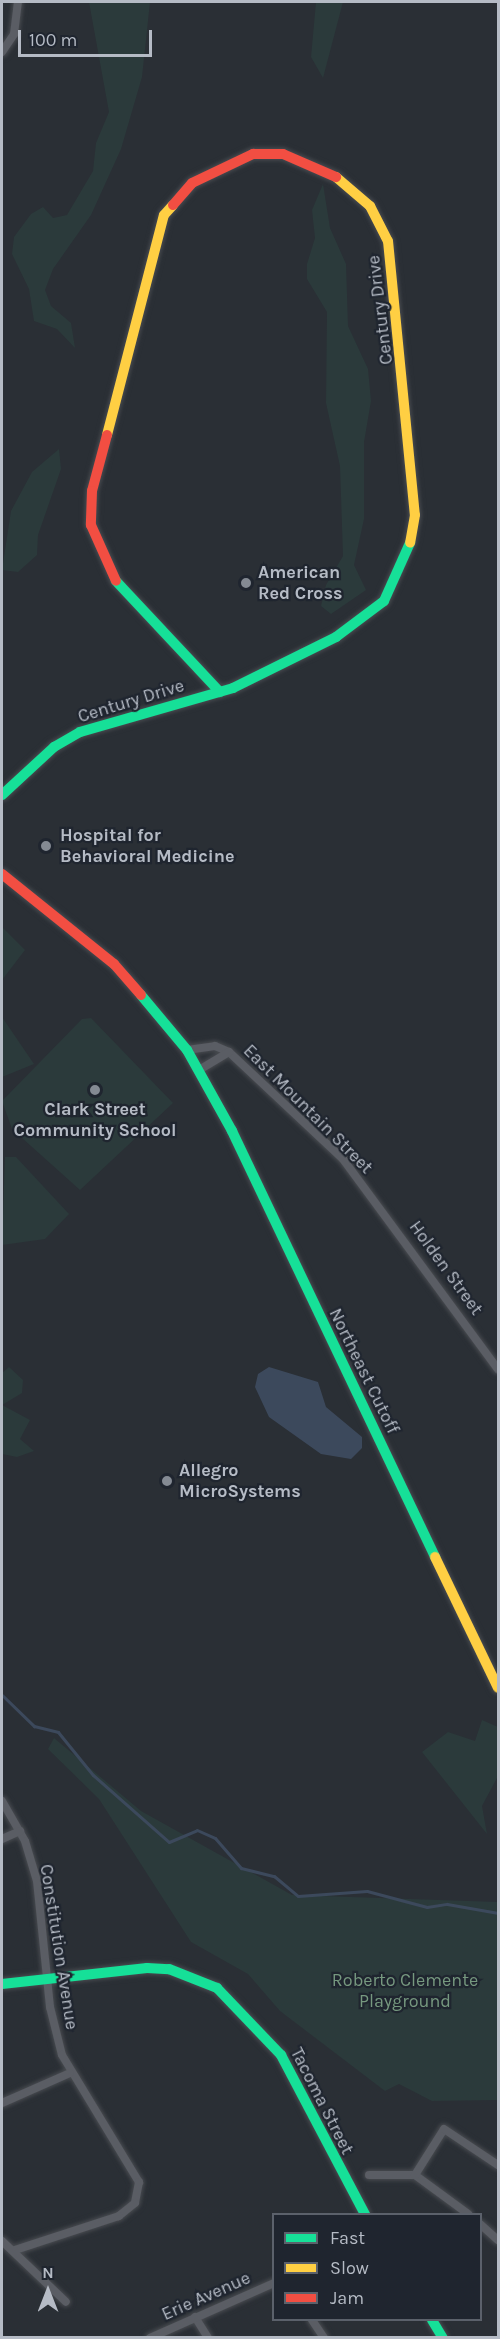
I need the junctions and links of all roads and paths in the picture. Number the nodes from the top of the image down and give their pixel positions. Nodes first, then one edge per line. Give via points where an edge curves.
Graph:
1 (18, 2) edge
2 (2, 52) edge
3 (220, 692) junction
4 (2, 795) edge
5 (2, 874) edge
6 (188, 1050) junction
7 (229, 1052) junction
8 (199, 1070) junction
9 (388, 1215) joint
10 (498, 1369) edge
11 (498, 1688) edge
12 (2, 1802) edge
13 (20, 1831) junction
14 (2, 1839) edge
15 (49, 1981) junction
16 (2, 1984) edge
17 (70, 2073) junction
18 (2, 2103) edge
19 (498, 2165) edge
20 (369, 2175) dead end
21 (415, 2175) junction
22 (364, 2213) edge
23 (467, 2213) edge
24 (482, 2226) edge
25 (498, 2240) edge
26 (2, 2241) edge
27 (15, 2250) junction
28 (272, 2284) edge
29 (66, 2302) dead end
30 (195, 2317) junction
31 (313, 2321) edge
32 (433, 2321) edge
33 (150, 2337) edge
34 (208, 2337) edge
35 (324, 2337) edge
36 (443, 2337) edge

1 - 2 street via 18,21
3 - 3 street, Century Drive via 108,572 91,525 92,491 164,215 192,183 220,165 253,154 283,154 344,180 369,206 388,241 407,407 413,538 395,585 364,620
3 - 4 street, Century Drive via 80,732 54,747
5 - 6 street, Northeast Cutoff via 121,970
6 - 7 street, East Mountain Street via 215,1046
6 - 8 street, Northeast Cutoff
7 - 8 street, East Mountain Street
7 - 9 street, East Mountain Street via 343,1159
8 - 11 street, Northeast Cutoff
9 - 10 street, Holden Street
12 - 13 street, Constitution Avenue
13 - 14 street
13 - 15 street, Constitution Avenue via 37,1881
15 - 16 street, Tacoma Street
15 - 17 street, Constitution Avenue via 56,2032
15 - 22 street, Tacoma Street via 169,1969 217,1988 255,2022 281,2055
17 - 18 street
17 - 27 street, Constitution Avenue via 134,2170 138,2197 119,2216
19 - 21 street via 444,2129
20 - 21 street
21 - 23 street
24 - 25 street
26 - 27 street
27 - 29 street
28 - 30 street, Erie Avenue
30 - 33 street, Erie Avenue
30 - 34 street
31 - 35 street
32 - 36 street

